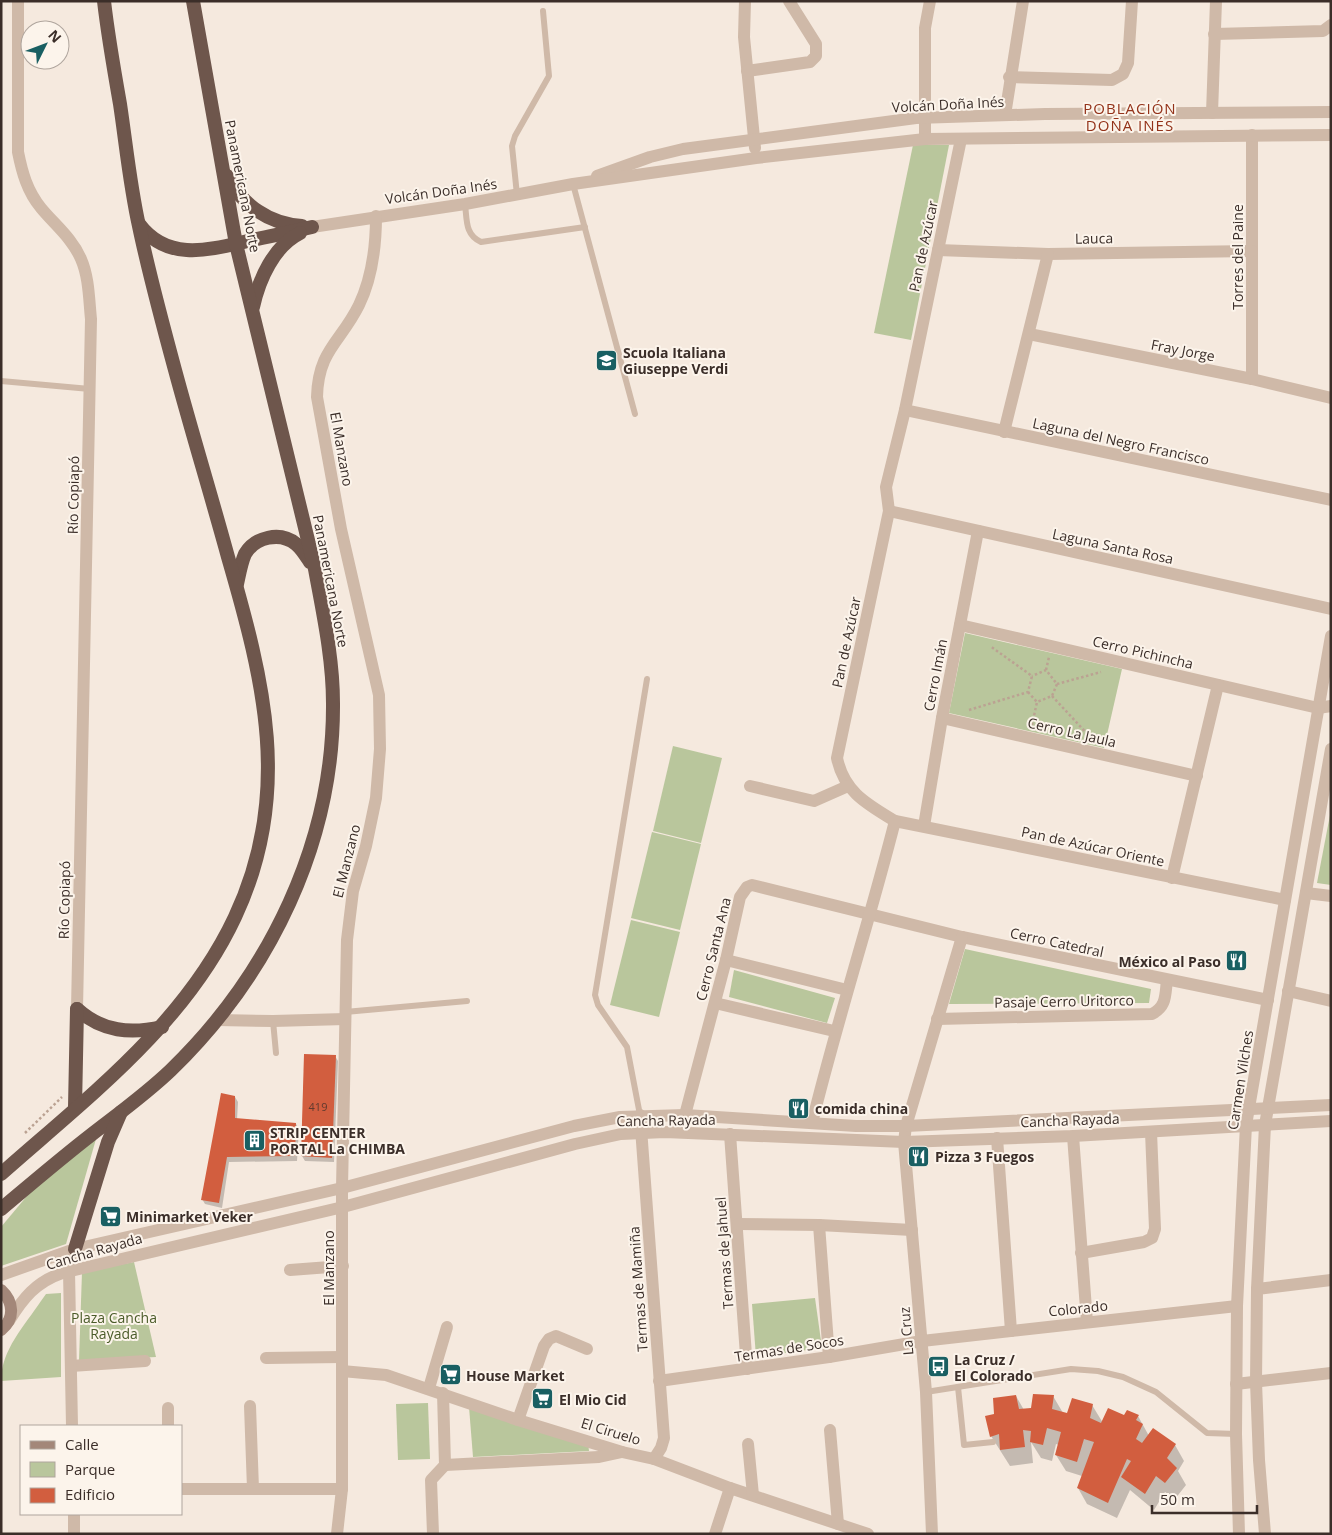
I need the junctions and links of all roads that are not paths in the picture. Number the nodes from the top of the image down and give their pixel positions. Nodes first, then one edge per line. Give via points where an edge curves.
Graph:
1 (18, 1) edge
2 (104, 1) edge
3 (193, 1) edge
4 (745, 1) edge
5 (789, 1) edge
6 (1023, 1) edge
7 (1132, 1) edge
8 (1216, 1) edge
9 (928, 2) edge
10 (543, 11) dead end
11 (1331, 25) edge
12 (1214, 34) junction
13 (747, 71) junction
14 (1010, 77) junction
15 (1331, 112) edge
16 (1212, 113) junction
17 (1005, 115) junction
18 (925, 118) junction
19 (1331, 134) edge
20 (1252, 135) junction
21 (925, 139) junction
22 (960, 139) junction
23 (754, 140) junction
24 (756, 158) junction
25 (221, 161) junction
26 (573, 184) junction
27 (517, 195) junction
28 (465, 204) junction
29 (376, 216) junction
30 (138, 224) junction
31 (312, 227) junction
32 (585, 227) junction
33 (236, 244) junction
34 (938, 250) junction
35 (1252, 251) junction
36 (1048, 254) junction
37 (253, 310) junction
38 (1030, 334) junction
39 (1252, 379) junction
40 (1, 381) edge
41 (90, 388) junction
42 (1331, 398) edge
43 (904, 410) junction
44 (635, 414) dead end
45 (1004, 432) junction
46 (1331, 500) edge
47 (888, 511) junction
48 (978, 531) junction
49 (315, 569) junction
50 (236, 586) junction
51 (1331, 609) edge
52 (960, 625) junction
53 (1331, 636) edge
54 (647, 679) dead end
55 (1218, 685) junction
56 (1325, 707) edge
57 (942, 718) junction
58 (1331, 749) edge
59 (1196, 776) junction
60 (750, 786) dead end
61 (848, 786) junction
62 (1326, 805) edge
63 (895, 821) junction
64 (924, 826) junction
65 (1172, 878) junction
66 (1306, 893) junction
67 (1331, 896) edge
68 (1285, 900) junction
69 (871, 916) junction
70 (962, 937) junction
71 (726, 960) junction
72 (1167, 980) junction
73 (847, 990) junction
74 (1288, 991) junction
75 (1268, 1000) junction
76 (467, 1001) dead end
77 (1331, 1001) edge
78 (715, 1003) junction
79 (77, 1010) junction
80 (345, 1016) junction
81 (937, 1019) junction
82 (218, 1020) junction
83 (273, 1021) junction
84 (162, 1027) junction
85 (834, 1031) junction
86 (276, 1053) dead end
87 (1331, 1105) edge
88 (75, 1107) junction
89 (1268, 1108) junction
90 (1249, 1109) junction
91 (122, 1111) junction
92 (640, 1115) junction
93 (685, 1115) junction
94 (1331, 1122) edge
95 (812, 1123) junction
96 (1246, 1125) junction
97 (1265, 1125) junction
98 (906, 1126) junction
99 (1151, 1132) junction
100 (641, 1133) junction
101 (730, 1134) junction
102 (1073, 1136) junction
103 (997, 1138) junction
104 (904, 1142) junction
105 (1, 1174) edge
106 (342, 1188) junction
107 (343, 1207) junction
108 (1, 1209) edge
109 (738, 1224) junction
110 (819, 1225) junction
111 (912, 1230) junction
112 (75, 1249) junction
113 (1081, 1253) junction
114 (343, 1266) junction
115 (290, 1270) dead end
116 (68, 1271) junction
117 (1, 1275) edge
118 (1331, 1280) edge
119 (1256, 1289) junction
120 (1, 1290) edge
121 (1237, 1306) junction
122 (1087, 1322) junction
123 (4, 1327) edge
124 (447, 1327) dead end
125 (1011, 1331) junction
126 (922, 1341) junction
127 (587, 1349) dead end
128 (342, 1357) junction
129 (829, 1357) junction
130 (266, 1358) dead end
131 (145, 1361) dead end
132 (71, 1366) junction
133 (747, 1369) junction
134 (342, 1371) junction
135 (1331, 1373) edge
136 (660, 1381) junction
137 (1256, 1382) junction
138 (1236, 1384) junction
139 (958, 1387) junction
140 (429, 1388) junction
141 (926, 1392) junction
142 (443, 1393) junction
143 (250, 1406) dead end
144 (168, 1408) dead end
145 (518, 1420) junction
146 (72, 1425) edge
147 (168, 1425) edge
148 (830, 1430) dead end
149 (1236, 1434) junction
150 (993, 1442) dead end
151 (748, 1444) dead end
152 (622, 1452) junction
153 (654, 1459) junction
154 (445, 1465) junction
155 (730, 1488) junction
156 (182, 1489) edge
157 (253, 1489) junction
158 (342, 1489) junction
159 (753, 1495) junction
160 (74, 1515) edge
161 (838, 1524) junction
162 (74, 1534) edge
163 (337, 1534) edge
164 (433, 1534) edge
165 (715, 1534) edge
166 (868, 1534) edge
167 (932, 1534) edge
168 (1240, 1534) edge
169 (1266, 1534) edge

1 - 41 street, Río Copiapó via 18,152 30,192 70,239 87,278 91,319
2 - 30 highway
3 - 25 highway, Panamericana Norte
4 - 13 street
5 - 13 street via 816,44 816,56 810,62
6 - 14 street
7 - 14 street via 1128,63 1123,74 1112,80
8 - 12 street
9 - 18 street
10 - 27 lane via 549,76 512,146
11 - 12 street via 1324,31
12 - 16 street
13 - 23 street
14 - 17 street
15 - 16 street, Volcán Doña Inés
16 - 17 street, Volcán Doña Inés
17 - 18 street, Volcán Doña Inés
18 - 21 street
18 - 23 street, Volcán Doña Inés
19 - 20 street, Volcán Doña Inés
20 - 22 street, Volcán Doña Inés
20 - 35 street, Torres del Paine
21 - 22 street, Volcán Doña Inés
21 - 24 street, Volcán Doña Inés
22 - 34 street, Pan de Azúcar
23 - 24 street
23 - 26 street, Volcán Doña Inés via 650,158
24 - 26 street, Volcán Doña Inés
25 - 31 highway via 235,189 253,208 286,224
25 - 33 highway, Panamericana Norte
26 - 27 street, Volcán Doña Inés
26 - 32 lane
27 - 28 street, Volcán Doña Inés
28 - 29 street, Volcán Doña Inés
28 - 32 lane via 469,233 481,242
29 - 31 street, Volcán Doña Inés
29 - 80 street, El Manzano via 375,248 366,288 358,307 328,350 317,386 341,529 379,695 376,798 349,915
30 - 33 highway via 156,241 180,250 212,250
30 - 50 highway
31 - 33 highway
31 - 37 highway via 291,237 277,252 261,279
32 - 44 lane
33 - 37 highway, Panamericana Norte
34 - 36 street, Lauca
34 - 43 street, Pan de Azúcar
35 - 36 street, Lauca
35 - 39 street, Torres del Paine
36 - 38 street
37 - 49 highway, Panamericana Norte
38 - 39 street, Fray Jorge
38 - 45 street
39 - 42 street, Fray Jorge
40 - 41 lane
41 - 79 street, Río Copiapó
43 - 45 street, Laguna del Negro Francisco
43 - 47 street, Pan de Azúcar via 886,486
45 - 46 street, Laguna del Negro Francisco
47 - 48 street, Laguna Santa Rosa
47 - 61 street, Pan de Azúcar via 837,758 840,773
48 - 51 street, Laguna Santa Rosa
48 - 52 street, Cerro Imán
49 - 50 highway via 296,544 283,538 269,537 256,543 246,554
49 - 82 highway, Panamericana Norte via 331,665 333,702 330,756 322,807 310,855 282,922 252,973
50 - 84 highway via 257,665 265,711 269,746 265,821 252,873 233,923 198,982
52 - 55 street, Cerro Pichincha
52 - 57 street, Cerro Imán
53 - 56 street, Carmen Vilches
54 - 92 lane via 595,995 598,1005 628,1046
55 - 56 street, Cerro Pichincha
55 - 59 street
56 - 68 street, Carmen Vilches
57 - 59 street, Cerro La Jaula
57 - 64 street, Cerro Imán
58 - 62 street
59 - 65 street
60 - 61 street via 814,801
61 - 63 street, Pan de Azúcar via 859,798
62 - 66 street
63 - 64 street, Pan de Azúcar Oriente
63 - 69 street
64 - 65 street, Pan de Azúcar Oriente
65 - 68 street, Pan de Azúcar Oriente
66 - 67 street
66 - 74 street
68 - 75 street, Carmen Vilches
69 - 70 street, Cerro Catedral
69 - 71 street, Cerro Santa Ana via 752,885 740,897
69 - 73 street
70 - 72 street, Cerro Catedral
70 - 81 street, La Cruz
71 - 73 street
71 - 78 street, Cerro Santa Ana
72 - 75 street, Cerro Catedral
72 - 81 street, Pasaje Cerro Uritorco via 1165,1002 1152,1014
73 - 85 street
74 - 77 street
74 - 89 street
75 - 90 street, Carmen Vilches
76 - 80 lane
78 - 85 street
78 - 93 street, Cerro Santa Ana
79 - 84 highway via 92,1022 110,1029 141,1031
79 - 88 highway
80 - 83 street
80 - 106 street, El Manzano
81 - 98 street, La Cruz
82 - 83 street
82 - 91 highway, Panamericana Norte via 170,1071
83 - 86 lane
84 - 88 highway
85 - 95 street
87 - 89 street, Cancha Rayada
88 - 105 highway
89 - 90 street, Cancha Rayada
89 - 97 street
90 - 96 street, Carmen Vilches
90 - 98 street, Cancha Rayada
91 - 108 highway, Panamericana Norte
91 - 112 highway via 108,1142
92 - 93 street, Cancha Rayada
92 - 100 street, Termas de Mamiña
92 - 106 street, Cancha Rayada via 574,1126
93 - 95 street, Cancha Rayada
94 - 97 street, Cancha Rayada
95 - 98 street, Cancha Rayada
96 - 97 street, Cancha Rayada
96 - 99 street, Cancha Rayada
96 - 121 street, Carmen Vilches
97 - 119 street
98 - 104 street, La Cruz
99 - 102 street, Cancha Rayada
99 - 113 street via 1155,1229 1152,1238
100 - 101 street, Cancha Rayada
100 - 107 street, Cancha Rayada via 575,1144
100 - 136 street, Termas de Mamiña
101 - 104 street, Cancha Rayada
101 - 109 street, Termas de Jahuel
102 - 103 street, Cancha Rayada
102 - 113 street
103 - 104 street, Cancha Rayada
103 - 125 street
104 - 111 street, La Cruz
106 - 107 street, El Manzano
106 - 112 street, Cancha Rayada
107 - 114 street, El Manzano
107 - 116 street, Cancha Rayada
109 - 110 street
109 - 133 street, Termas de Jahuel
110 - 111 street
110 - 129 street
111 - 126 street, La Cruz
112 - 116 street
112 - 117 street, Cancha Rayada
113 - 122 street
114 - 115 street
114 - 128 street, El Manzano
116 - 123 street, Cancha Rayada via 32,1289
116 - 132 street
118 - 119 street
119 - 137 street
120 - 123 main road via 12,1308
121 - 122 street, Colorado
121 - 138 street, Carmen Vilches
122 - 125 street, Colorado
124 - 140 street
125 - 126 street, Colorado
126 - 129 street, Termas de Socos
126 - 141 street, La Cruz
127 - 145 street via 556,1336 549,1339
128 - 130 street
128 - 134 street, El Manzano
129 - 133 street, Termas de Socos
131 - 132 street
132 - 146 street
133 - 136 street, Termas de Socos
134 - 140 street, El Ciruelo via 386,1375
134 - 158 street, El Manzano
135 - 137 street
136 - 153 street, Termas de Mamiña via 664,1438
137 - 138 street
137 - 169 street
138 - 149 street, Carmen Vilches
139 - 141 lane
139 - 149 lane via 1070,1369 1098,1371 1123,1377 1156,1392 1207,1433
139 - 150 lane via 964,1445
140 - 142 street, El Ciruelo
141 - 167 street, La Cruz
142 - 145 street, El Ciruelo
142 - 154 street
143 - 157 street
144 - 147 street
145 - 152 street, El Ciruelo
148 - 161 street
149 - 168 street, Carmen Vilches
151 - 159 street
152 - 153 street, El Ciruelo
152 - 154 street via 599,1457
153 - 155 street, El Ciruelo
154 - 164 street via 431,1480
155 - 159 street, El Ciruelo
155 - 165 street
156 - 157 street
157 - 158 street
158 - 163 street, El Manzano
159 - 161 street, El Ciruelo
160 - 162 street
161 - 166 street, El Ciruelo

